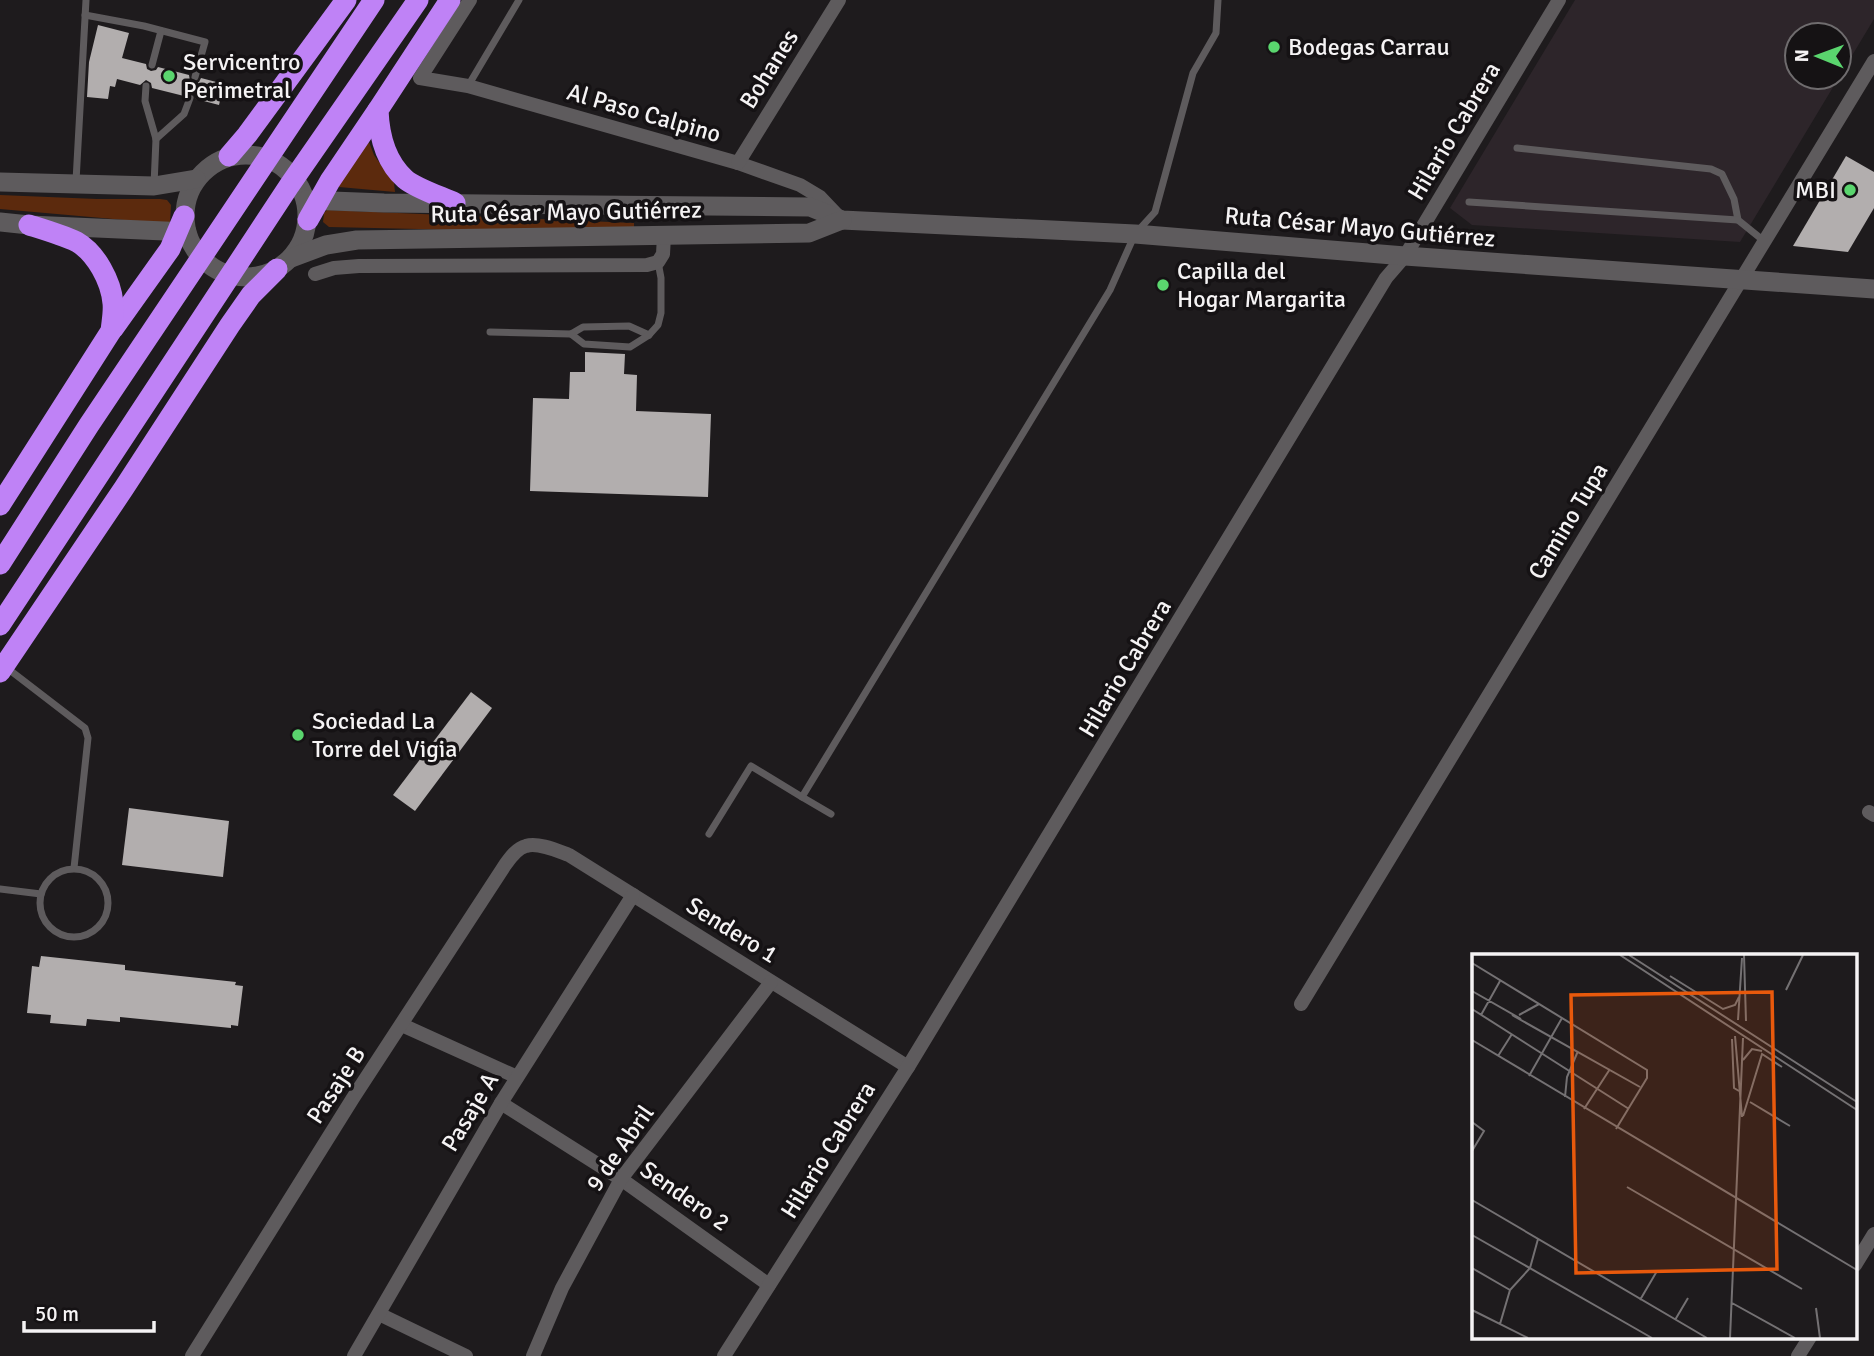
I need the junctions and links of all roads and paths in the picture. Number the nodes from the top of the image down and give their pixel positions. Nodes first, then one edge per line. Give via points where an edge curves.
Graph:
1 (86, 0) edge
2 (346, 0) edge
3 (374, 0) edge
4 (418, 0) edge
5 (450, 0) edge
6 (470, 0) edge
7 (519, 0) edge
8 (839, 0) edge
9 (1218, 0) edge
10 (1559, 0) edge
11 (86, 15) junction
12 (161, 31) junction
13 (1874, 61) edge
14 (152, 65) dead end
15 (195, 77) dead end
16 (146, 86) dead end
17 (468, 86) junction
18 (190, 97) dead end
19 (377, 110) junction
20 (156, 139) junction
21 (1517, 148) dead end
22 (236, 155) junction
23 (738, 163) junction
24 (196, 179) junction
25 (0, 182) edge
26 (76, 184) junction
27 (154, 186) junction
28 (1469, 202) dead end
29 (455, 203) junction
30 (311, 207) junction
31 (842, 220) junction
32 (1738, 220) junction
33 (0, 222) edge
34 (29, 225) junction
35 (183, 227) junction
36 (1135, 234) junction
37 (664, 236) junction
38 (1764, 241) junction
39 (1405, 256) junction
40 (658, 262) junction
41 (284, 263) junction
42 (315, 274) dead end
43 (1741, 280) junction
44 (1874, 289) edge
45 (111, 331) junction
46 (490, 332) dead end
47 (571, 334) junction
48 (649, 335) junction
49 (0, 505) edge
50 (0, 564) edge
51 (0, 625) edge
52 (2, 669) edge
53 (802, 797) junction
54 (831, 814) dead end
55 (709, 834) dead end
56 (526, 845) joint
57 (74, 868) junction
58 (0, 889) edge
59 (41, 894) junction
60 (633, 895) junction
61 (771, 982) junction
62 (1301, 1004) dead end
63 (402, 1025) junction
64 (908, 1067) junction
65 (517, 1077) junction
66 (501, 1103) junction
67 (621, 1179) junction
68 (1874, 1234) edge
69 (1856, 1263) edge
70 (769, 1285) junction
71 (379, 1314) junction
72 (1809, 1338) edge
73 (192, 1356) edge
74 (354, 1356) edge
75 (466, 1356) edge
76 (533, 1356) edge
77 (724, 1356) edge
78 (1798, 1356) edge

1 - 11 lane
2 - 22 highway
3 - 50 highway
4 - 51 highway via 289,186
5 - 19 highway
6 - 17 street, Al Paso Calpino via 421,78
7 - 17 lane
8 - 23 street, Bohanes
9 - 36 lane via 1216,33 1193,74 1155,212
10 - 39 street, Hilario Cabrera
11 - 12 lane
11 - 26 lane
12 - 14 lane
12 - 15 lane via 205,42
13 - 38 street, Camino Tupa
16 - 20 lane via 145,101
17 - 23 street, Al Paso Calpino
18 - 20 lane via 184,114
19 - 29 highway via 383,144 399,172 406,180
19 - 30 highway
20 - 27 lane
21 - 32 lane via 1711,169 1722,173
22 - 24 main road via 211,165
22 - 30 main road via 271,159 293,175
23 - 31 street, Al Paso Calpino via 800,185 820,197
24 - 27 main road
24 - 35 main road via 187,197
25 - 26 main road
26 - 27 main road
28 - 32 lane
29 - 30 main road, Ruta César Mayo Gutiérrez
29 - 31 main road, Ruta César Mayo Gutiérrez via 810,207
30 - 41 main road via 303,240
31 - 36 main road, Ruta César Mayo Gutiérrez
31 - 37 main road, Ruta César Mayo Gutiérrez via 809,233
32 - 38 lane
33 - 34 main road
34 - 35 main road
34 - 45 highway via 88,251 110,286
35 - 41 main road via 194,248 219,271 253,277
35 - 45 highway
36 - 39 main road, Ruta César Mayo Gutiérrez
36 - 53 lane via 1110,290
37 - 40 street
37 - 41 main road, Ruta César Mayo Gutiérrez via 356,240
38 - 43 street, Camino Tupa
39 - 43 main road, Ruta César Mayo Gutiérrez
39 - 64 street, Hilario Cabrera via 1387,278
40 - 42 street via 359,267
40 - 48 lane via 661,313
41 - 52 highway via 251,295 230,325
43 - 44 main road, Ruta César Mayo Gutiérrez
43 - 62 street, Camino Tupa
45 - 49 highway
46 - 47 lane
47 - 48 lane via 583,327 629,326
47 - 48 lane via 584,344 631,346
52 - 57 lane via 85,728 88,738
53 - 54 lane
53 - 55 lane via 751,766
56 - 60 street, Sendero 1 via 569,855
56 - 63 street, Pasaje B via 505,865
57 - 59 lane via 54,876
57 - 59 lane via 98,877 109,901 107,914 90,933 78,937 53,930 45,920
58 - 59 lane
60 - 61 street, Sendero 1
60 - 65 street, Pasaje A
61 - 64 street, Sendero 1
61 - 67 street, 9 de Abril
63 - 65 street
63 - 73 street, Pasaje B
64 - 70 street, Hilario Cabrera
65 - 66 street, Pasaje A
66 - 67 street, Sendero 2
66 - 71 street, Pasaje A
67 - 70 street, Sendero 2
67 - 76 street, 9 de Abril via 562,1288
68 - 69 street
70 - 77 street, Hilario Cabrera
71 - 74 street, Pasaje A
71 - 75 street
72 - 78 street

